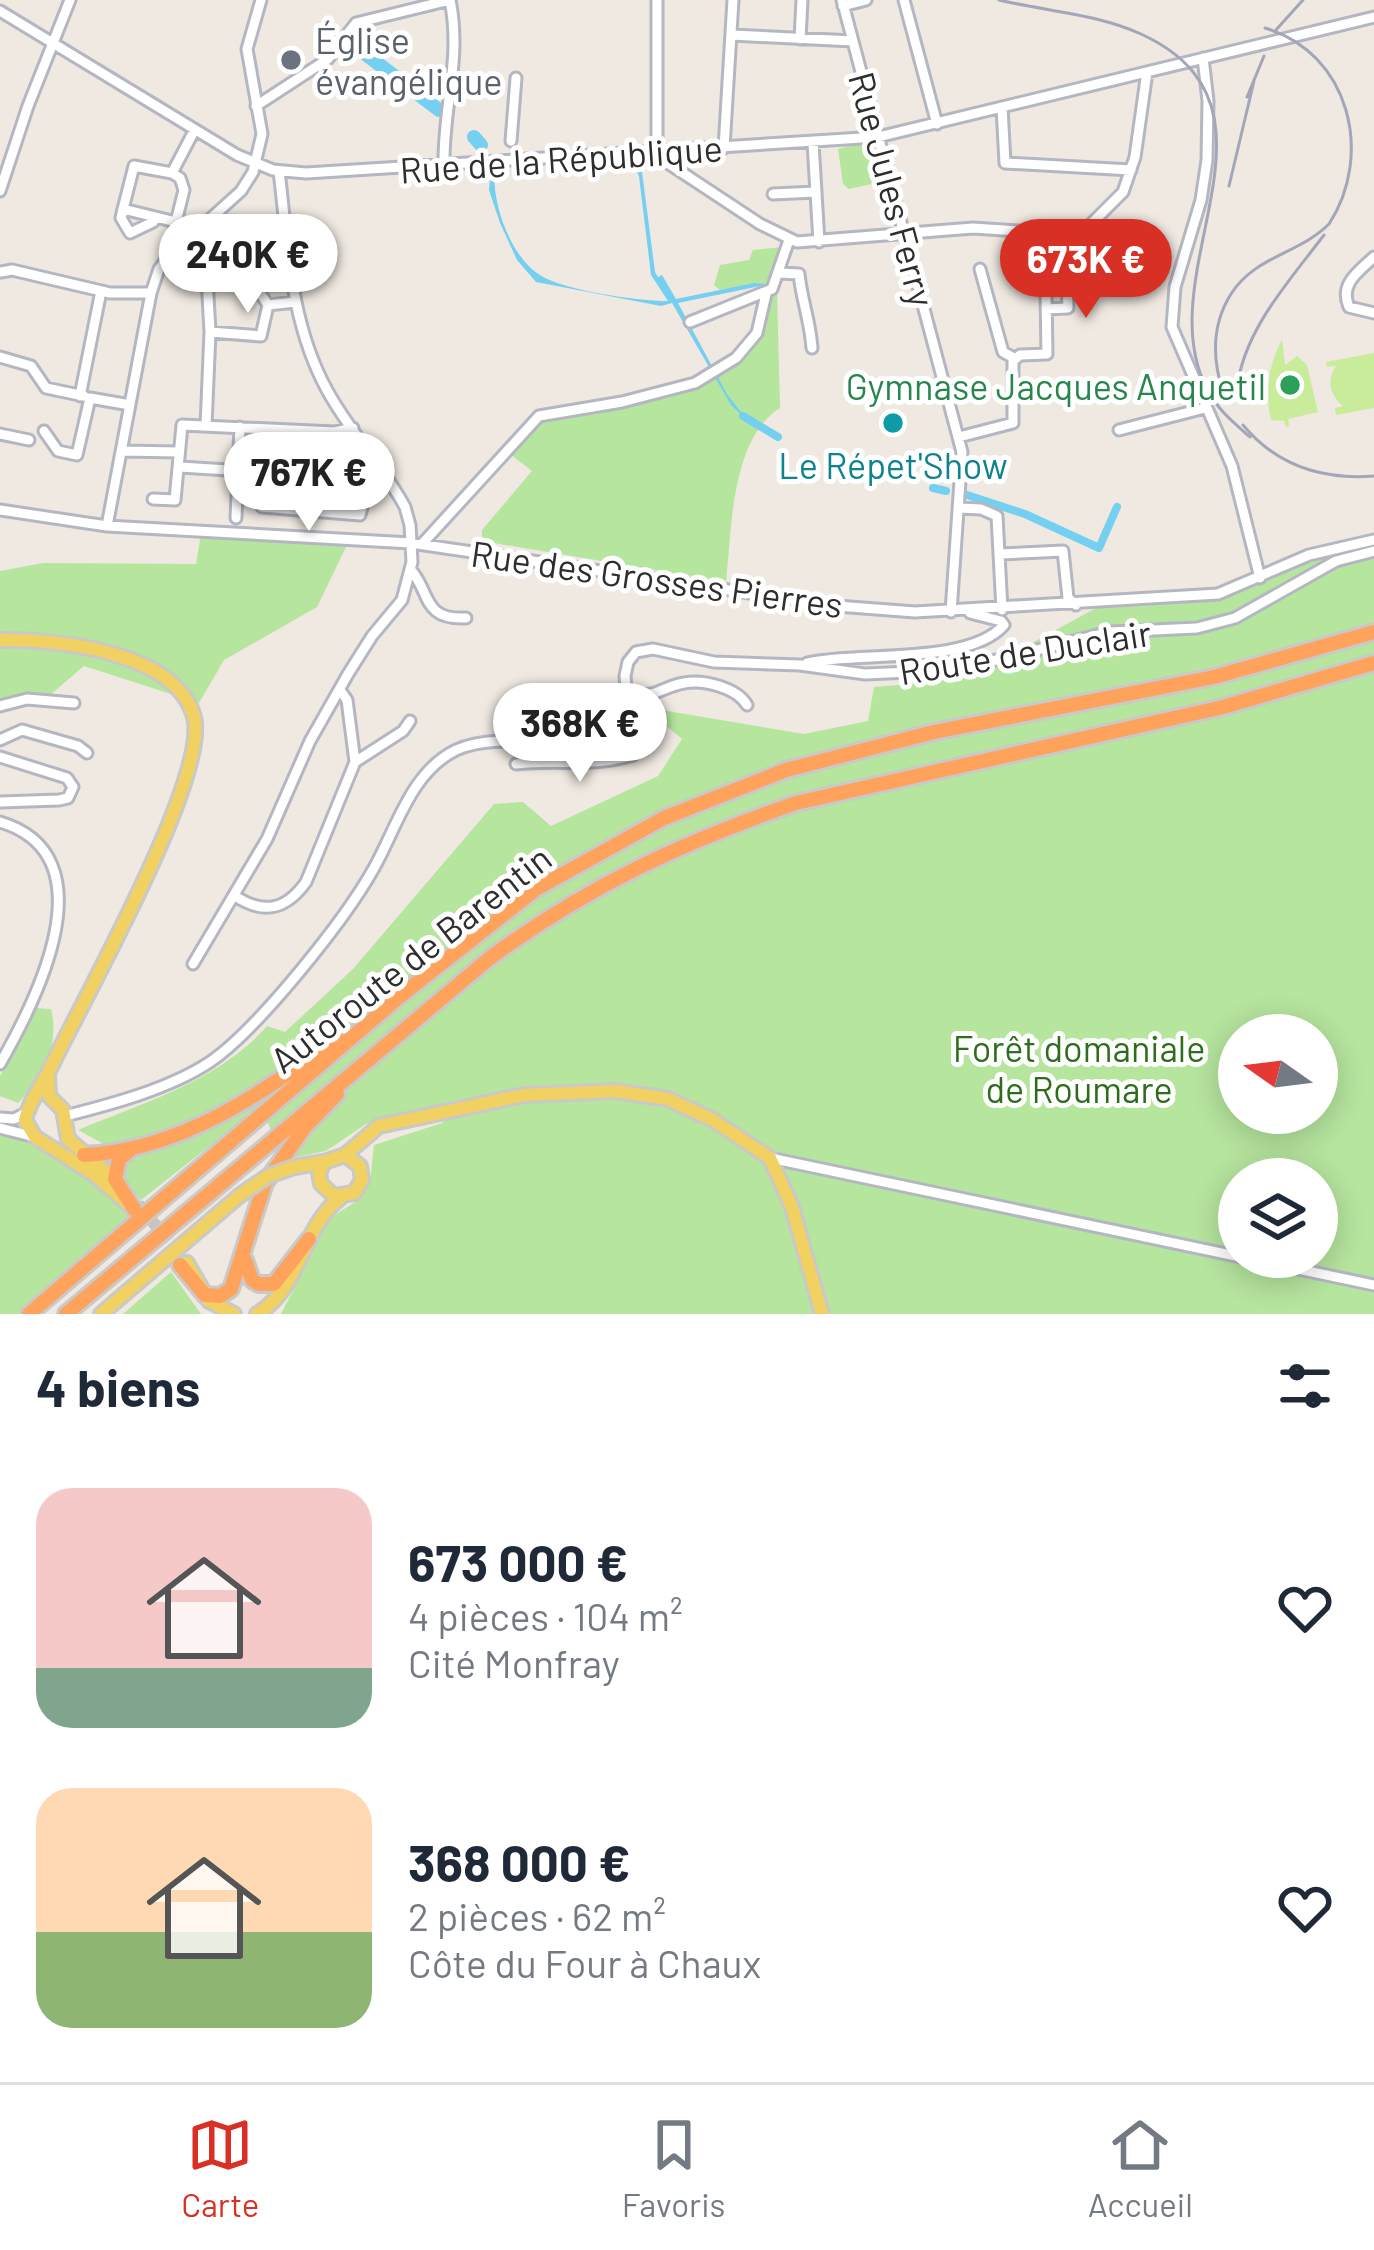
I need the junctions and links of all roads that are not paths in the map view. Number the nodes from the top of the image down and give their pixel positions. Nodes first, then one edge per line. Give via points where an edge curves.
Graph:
1 (70, 0) edge
2 (261, 0) edge
3 (450, 0) edge
4 (658, 0) edge
5 (733, 0) edge
6 (802, 0) edge
7 (866, 0) edge
8 (904, 0) edge
9 (842, 3) edge
10 (0, 11) edge
11 (1374, 17) edge
12 (730, 35) junction
13 (800, 39) junction
14 (853, 41) junction
15 (53, 44) junction
16 (1202, 58) junction
17 (1147, 72) junction
18 (516, 78) dead end
19 (256, 106) junction
20 (1002, 107) junction
21 (937, 124) junction
22 (194, 131) junction
23 (878, 137) junction
24 (511, 141) dead end
25 (813, 143) junction
26 (724, 148) junction
27 (656, 152) junction
28 (255, 164) junction
29 (444, 165) junction
30 (276, 170) junction
31 (1132, 170) junction
32 (172, 173) junction
33 (0, 191) edge
34 (816, 192) junction
35 (773, 194) dead end
36 (123, 209) junction
37 (155, 217) junction
38 (176, 222) junction
39 (905, 232) junction
40 (1045, 235) junction
41 (1077, 236) junction
42 (189, 238) junction
43 (789, 240) junction
44 (819, 242) junction
45 (1374, 256) edge
46 (204, 265) junction
47 (1364, 266) junction
48 (980, 269) dead end
49 (0, 273) edge
50 (781, 273) junction
51 (1374, 277) edge
52 (1067, 280) junction
53 (1046, 281) junction
54 (101, 291) junction
55 (151, 293) junction
56 (766, 294) junction
57 (295, 302) junction
58 (268, 305) junction
59 (1046, 309) junction
60 (1374, 313) edge
61 (690, 322) dead end
62 (209, 332) junction
63 (812, 348) dead end
64 (0, 357) edge
65 (1014, 358) junction
66 (85, 397) junction
67 (130, 405) junction
68 (1204, 408) junction
69 (206, 426) junction
70 (240, 427) junction
71 (353, 428) junction
72 (1119, 430) dead end
73 (44, 431) dead end
74 (0, 434) edge
75 (29, 440) dead end
76 (960, 442) junction
77 (122, 451) junction
78 (179, 452) junction
79 (179, 467) junction
80 (238, 472) junction
81 (262, 472) junction
82 (383, 472) junction
83 (370, 479) junction
84 (153, 499) dead end
85 (959, 508) junction
86 (0, 510) edge
87 (236, 518) dead end
88 (107, 526) junction
89 (1374, 540) edge
90 (416, 543) junction
91 (1374, 551) edge
92 (1000, 554) junction
93 (411, 570) junction
94 (1259, 578) junction
95 (1076, 605) junction
96 (1002, 610) junction
97 (965, 611) junction
98 (951, 612) junction
99 (466, 618) dead end
100 (1374, 632) edge
101 (0, 640) edge
102 (1374, 663) edge
103 (800, 665) junction
104 (340, 690) junction
105 (627, 695) junction
106 (74, 703) dead end
107 (746, 705) dead end
108 (0, 706) edge
109 (410, 721) dead end
110 (0, 740) edge
111 (562, 745) junction
112 (87, 753) dead end
113 (633, 755) dead end
114 (0, 757) edge
115 (561, 759) junction
116 (355, 762) junction
117 (515, 764) dead end
118 (0, 802) edge
119 (0, 823) edge
120 (235, 896) junction
121 (193, 964) dead end
122 (399, 997) junction
123 (368, 1057) junction
124 (0, 1064) edge
125 (48, 1073) junction
126 (55, 1102) junction
127 (28, 1110) junction
128 (0, 1118) edge
129 (64, 1121) junction
130 (396, 1123) junction
131 (0, 1128) edge
132 (37, 1138) junction
133 (134, 1148) junction
134 (84, 1155) junction
135 (345, 1155) junction
136 (770, 1159) junction
137 (324, 1162) junction
138 (360, 1166) junction
139 (295, 1170) junction
140 (116, 1179) junction
141 (321, 1184) junction
142 (340, 1198) junction
143 (136, 1207) joint
144 (318, 1220) junction
145 (247, 1234) junction
146 (309, 1240) junction
147 (184, 1264) joint
148 (1374, 1285) edge
149 (206, 1295) junction
150 (29, 1314) edge
151 (66, 1314) edge
152 (106, 1314) edge
153 (212, 1314) edge
154 (234, 1314) edge
155 (257, 1314) edge
156 (822, 1314) edge

1 - 15 street
2 - 19 street via 247,49
3 - 19 street via 356,23 328,59
3 - 29 street via 456,57
4 - 27 street
5 - 12 street
6 - 13 street
7 - 9 street
8 - 21 street
9 - 14 street, Rue Jules Ferry
10 - 15 street, Rue de la République
11 - 16 street, Rue de la République
12 - 13 street
12 - 26 street
13 - 14 street
14 - 23 street, Rue Jules Ferry
15 - 22 street, Rue de la République
15 - 33 street
16 - 17 street, Rue de la République
16 - 68 street via 1207,160 1172,328
17 - 20 street, Rue de la République
17 - 31 street
18 - 24 street
19 - 28 street via 262,140
20 - 21 street, Rue de la République
20 - 31 street via 1005,163
21 - 23 street, Rue de la République
22 - 28 street, Rue de la République
22 - 32 street
23 - 25 street, Rue de la République
23 - 39 street, Rue Jules Ferry
25 - 26 street, Rue de la République
25 - 34 street
26 - 27 street, Rue de la République
27 - 29 street, Rue de la République
27 - 43 street
28 - 30 street, Rue de la République
28 - 42 street via 244,188
29 - 30 street, Rue de la République
30 - 57 street
31 - 41 street via 1120,195
32 - 36 street via 134,166
32 - 38 street via 184,190
34 - 35 street
34 - 44 street
36 - 37 street
36 - 37 street via 130,232
37 - 38 street
38 - 42 street
39 - 40 street
39 - 44 street
39 - 76 street, Rue Jules Ferry
40 - 41 street
40 - 53 street
41 - 52 street via 1078,279
42 - 46 street
42 - 55 street via 160,269
43 - 44 street
43 - 50 street
45 - 47 street
46 - 58 street via 245,270
46 - 62 street
47 - 51 street
47 - 60 street via 1344,296 1348,307
48 - 65 street via 1003,352
49 - 54 street
50 - 56 street
50 - 63 street via 799,274
52 - 53 street
52 - 59 street via 1068,308
53 - 59 street
54 - 55 street
54 - 66 street
55 - 67 street
56 - 61 street
56 - 90 street via 750,346 695,383 539,416
57 - 58 street
57 - 71 street via 321,378
58 - 62 street via 264,334
59 - 65 street via 1047,354
62 - 69 street
64 - 66 street via 31,366 46,388
65 - 76 street via 1015,421
66 - 67 street
66 - 73 street via 77,455 58,451
67 - 77 street
68 - 72 street
68 - 94 street via 1242,497
69 - 70 street
69 - 78 street via 182,425
70 - 71 street
70 - 80 street
71 - 82 street
74 - 75 street
76 - 85 street, Rue Jules Ferry
77 - 78 street
77 - 88 street
78 - 79 street
79 - 80 street
79 - 84 street via 175,500
80 - 81 street
80 - 87 street
81 - 83 street
81 - 83 street via 262,507 360,515
82 - 83 street
82 - 90 street
85 - 92 street via 997,516
85 - 98 street, Rue Jules Ferry
86 - 88 street, Rue des Grosses Pierres
88 - 90 street, Rue des Grosses Pierres
89 - 94 street, Rue des Grosses Pierres via 1309,555
90 - 93 street
90 - 98 street, Rue des Grosses Pierres via 837,606
91 - 103 street, Route de Duclair via 1197,628 1110,632 955,670 865,674
92 - 95 street via 1063,550 1068,598
92 - 96 street
93 - 99 street via 434,610
93 - 104 street via 402,600
94 - 95 street, Rue des Grosses Pierres via 1218,594
95 - 96 street, Rue des Grosses Pierres
96 - 97 street, Rue des Grosses Pierres
97 - 98 street, Rue des Grosses Pierres
97 - 103 street via 1004,625 988,639 904,658
100 - 122 highway, Autoroute de Barentin via 1214,677 934,732 726,791 536,889
101 - 125 main road via 86,646 135,664 181,695 196,728 186,778 132,907
102 - 123 highway, Autoroute de Barentin via 735,824 555,911
103 - 105 street, Route de Duclair via 636,652
104 - 116 street
104 - 120 street
105 - 107 street via 697,683 737,692
105 - 111 street via 629,722 619,740
106 - 108 street
109 - 116 street
110 - 112 street via 22,730
111 - 115 street
111 - 129 street via 483,742 445,757 411,796 353,901 249,1029 183,1076
113 - 115 street via 599,766
114 - 118 street via 67,778 73,787 59,800
115 - 117 street
116 - 120 street via 295,897 268,909
119 - 124 street via 38,844 58,890 43,980
120 - 121 street
122 - 133 highway via 248,1100
122 - 150 highway, Autoroute de Barentin
123 - 145 highway via 279,1160
123 - 151 highway, Autoroute de Barentin
125 - 126 main road
125 - 127 main road
126 - 127 main road
126 - 129 main road
127 - 128 street
127 - 132 main road via 26,1126
129 - 132 main road via 52,1139
129 - 134 main road
130 - 135 main road via 369,1131
130 - 136 main road via 505,1098 616,1091 692,1108
130 - 138 main road via 367,1144
131 - 132 street
132 - 143 main road
133 - 134 highway
133 - 140 highway via 119,1159
134 - 140 main road
135 - 137 main road
135 - 138 main road
136 - 148 street
136 - 156 main road via 793,1207
137 - 139 main road
137 - 141 main road
138 - 142 main road via 359,1187
139 - 141 main road
139 - 152 main road, bridge via 241,1198
140 - 143 highway
141 - 142 main road
141 - 144 main road
142 - 144 main road
144 - 146 main road
145 - 146 highway via 247,1273 267,1286
145 - 149 highway via 231,1289
146 - 155 main road via 284,1291
147 - 149 highway
147 - 153 main road
149 - 154 main road

